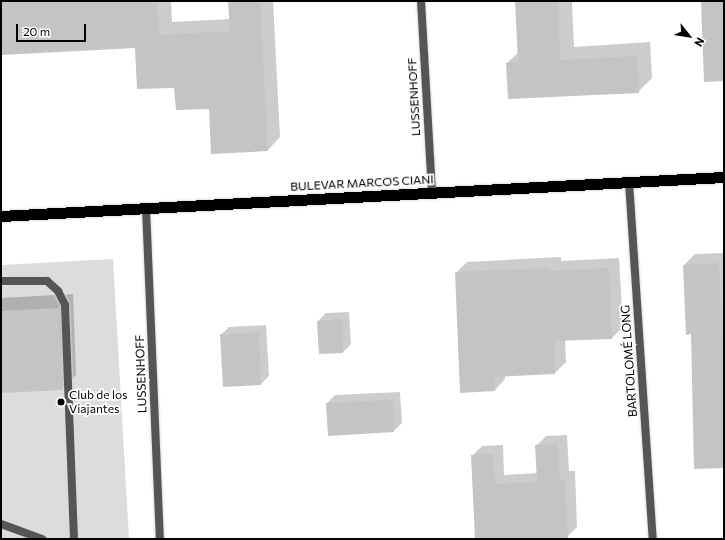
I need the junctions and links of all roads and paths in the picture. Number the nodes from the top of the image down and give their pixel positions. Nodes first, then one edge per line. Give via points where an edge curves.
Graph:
1 (421, 1) edge
2 (724, 177) edge
3 (629, 182) junction
4 (432, 192) junction
5 (146, 208) junction
6 (1, 216) edge
7 (1, 281) edge
8 (1, 524) edge
9 (42, 539) edge
10 (74, 539) edge
11 (160, 539) edge
12 (653, 539) edge

1 - 4 street, LUSSENHOFF
2 - 3 highway, BULEVAR MARCOS CIANI
3 - 4 highway, BULEVAR MARCOS CIANI
3 - 12 street, BARTOLOMÉ LONG
4 - 5 highway, BULEVAR MARCOS CIANI
5 - 6 highway, BULEVAR MARCOS CIANI
5 - 11 street, LUSSENHOFF
7 - 10 street via 47,281 58,290 65,305
8 - 9 street

